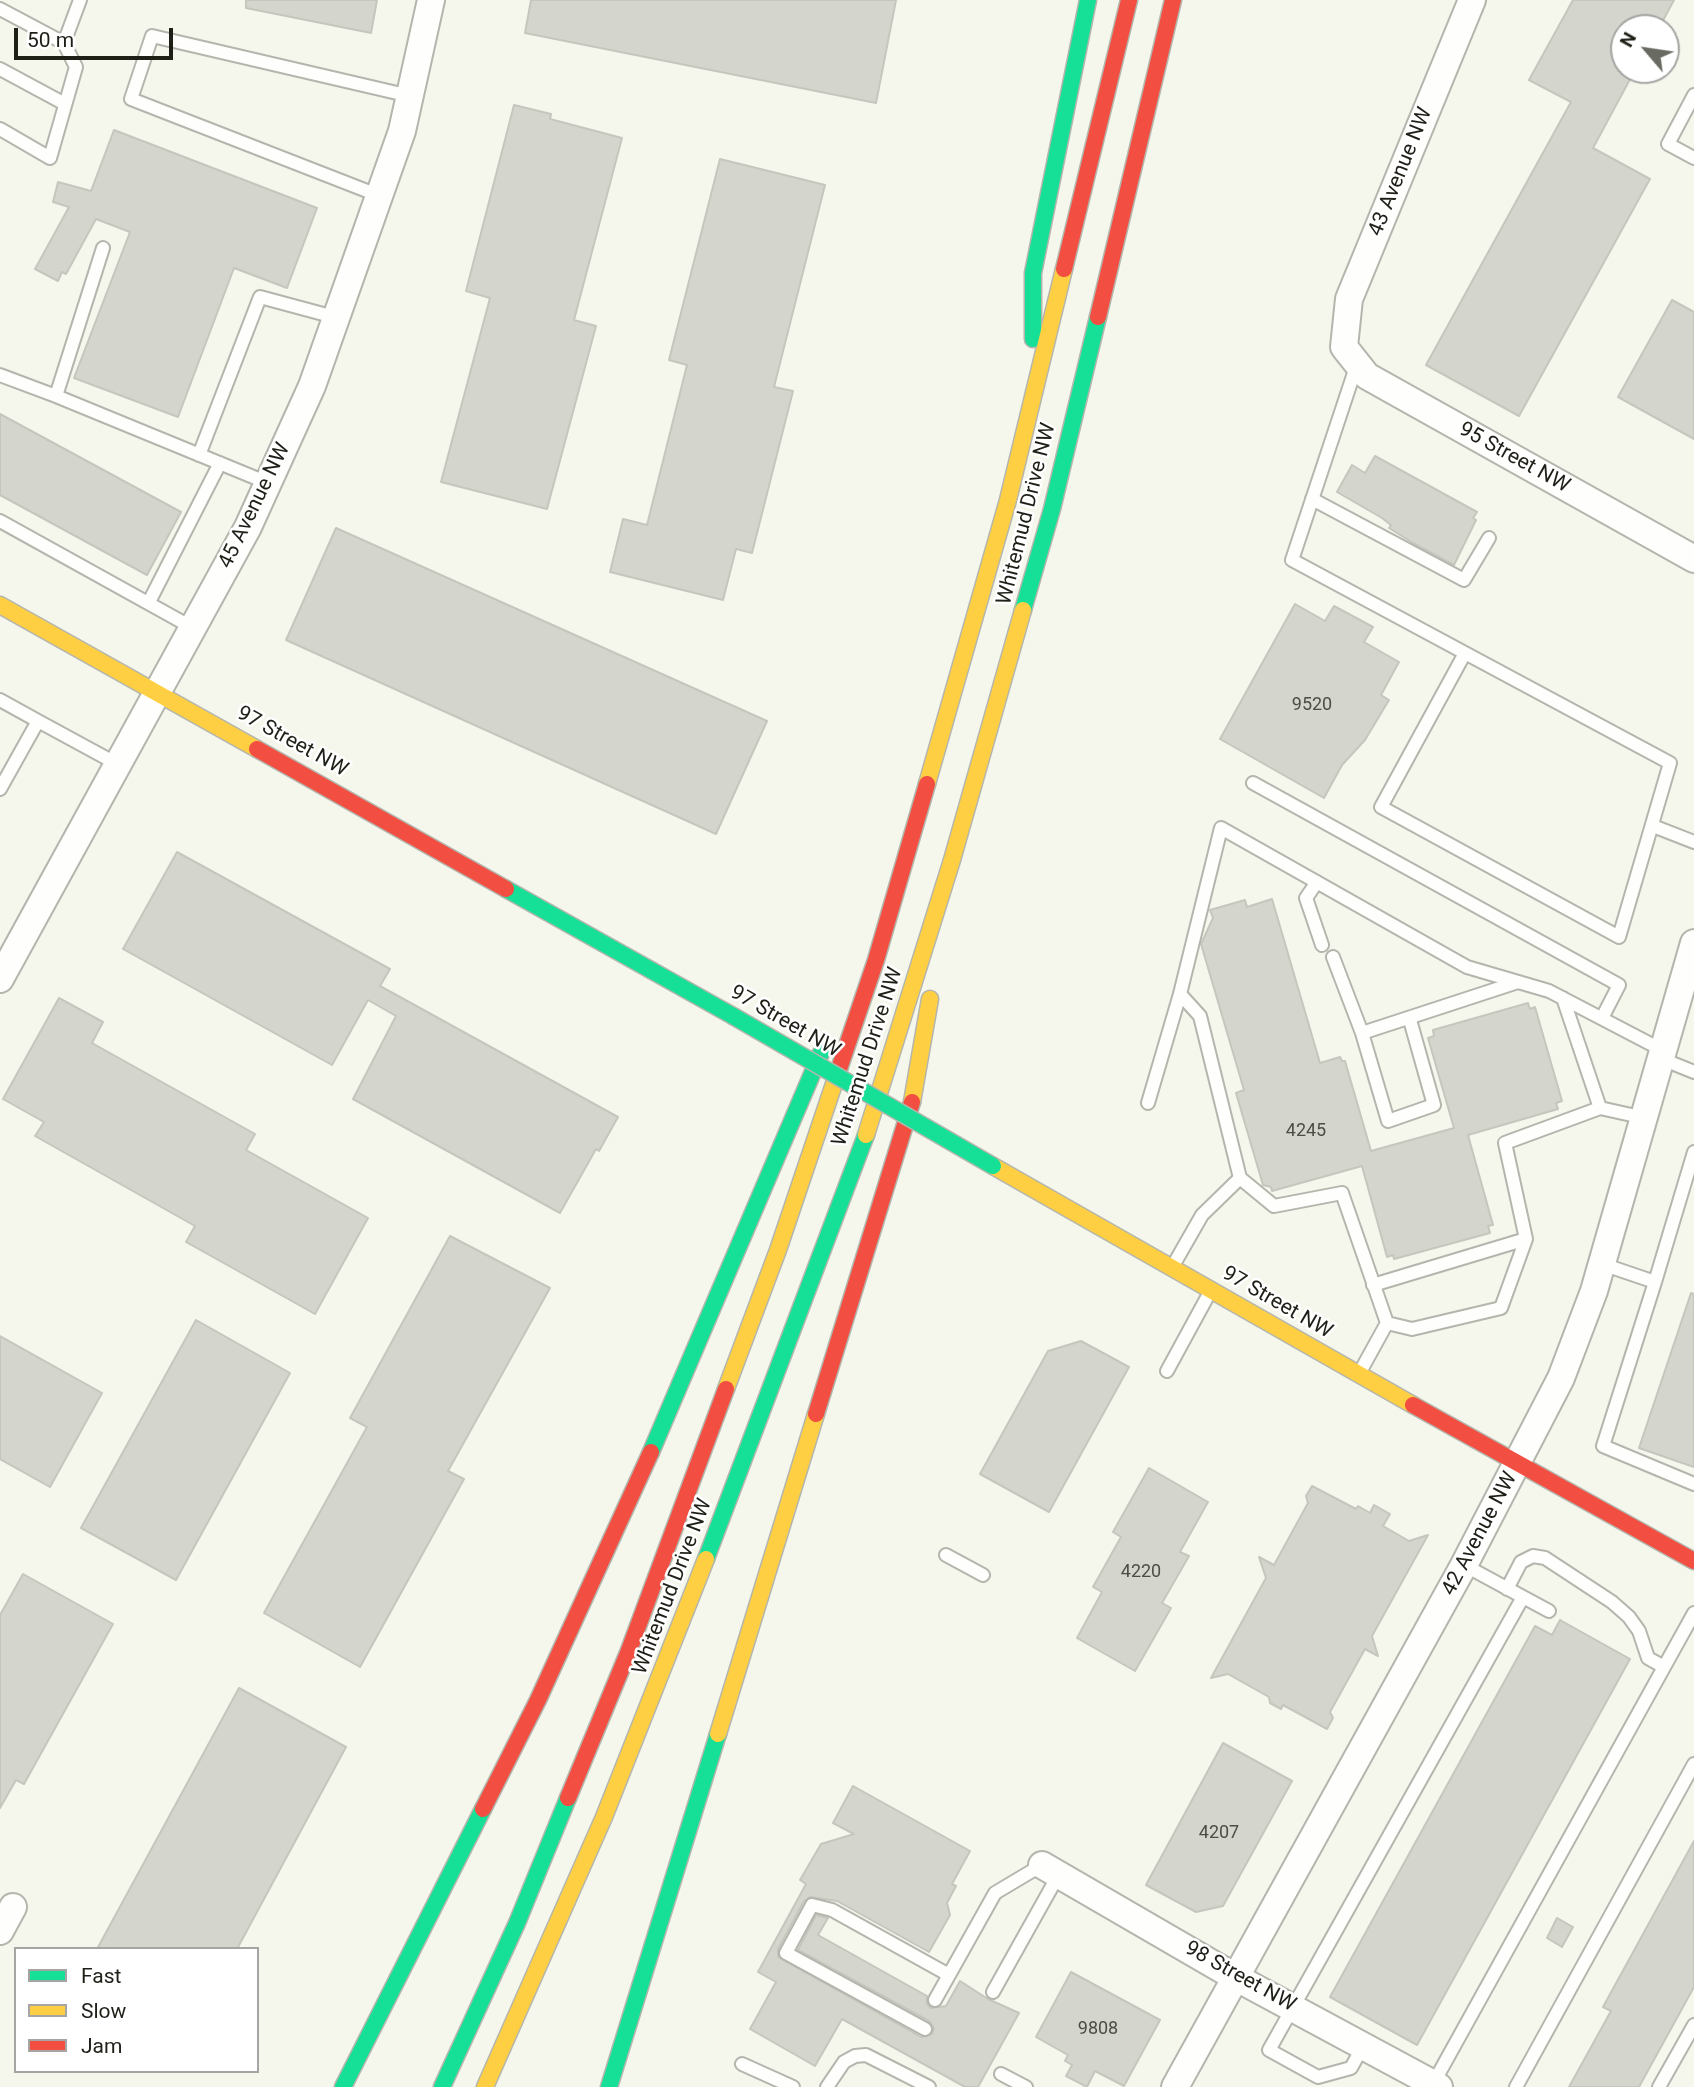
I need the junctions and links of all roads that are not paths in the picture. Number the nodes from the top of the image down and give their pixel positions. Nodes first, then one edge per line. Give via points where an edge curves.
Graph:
1 (80, 0) edge
2 (431, 0) edge
3 (1087, 0) edge
4 (1129, 0) edge
5 (1173, 0) edge
6 (1472, 0) edge
7 (0, 9) edge
8 (64, 43) junction
9 (0, 69) edge
10 (1694, 95) edge
11 (411, 96) junction
12 (65, 104) junction
13 (0, 129) edge
14 (1694, 158) edge
15 (380, 196) junction
16 (103, 248) dead end
17 (338, 318) junction
18 (1350, 355) junction
19 (0, 375) edge
20 (56, 396) junction
21 (1032, 409) junction
22 (199, 455) junction
23 (220, 463) junction
24 (268, 483) junction
25 (1312, 499) junction
26 (0, 521) edge
27 (1489, 538) dead end
28 (1694, 559) edge
29 (149, 602) junction
30 (0, 605) edge
31 (193, 628) junction
32 (1465, 653) junction
33 (159, 692) junction
34 (0, 700) edge
35 (38, 721) junction
36 (118, 765) junction
37 (1253, 783) dead end
38 (0, 789) edge
39 (1653, 826) junction
40 (1694, 842) edge
41 (952, 860) junction
42 (1317, 882) junction
43 (1694, 943) edge
44 (1322, 945) dead end
45 (1333, 957) dead end
46 (876, 960) junction
47 (4, 964) edge
48 (1519, 982) junction
49 (1180, 993) junction
50 (1563, 998) junction
51 (1602, 1017) junction
52 (1410, 1020) junction
53 (1362, 1033) junction
54 (1663, 1055) junction
55 (1694, 1072) edge
56 (1148, 1103) dead end
57 (1600, 1108) junction
58 (1645, 1118) junction
59 (1694, 1152) edge
60 (1240, 1178) junction
61 (1526, 1239) junction
62 (1602, 1264) junction
63 (1172, 1267) junction
64 (1655, 1282) junction
65 (1373, 1285) junction
66 (1211, 1289) junction
67 (1387, 1323) junction
68 (1167, 1371) dead end
69 (1359, 1374) junction
70 (1518, 1465) junction
71 (1694, 1484) edge
72 (946, 1555) dead end
73 (1694, 1561) edge
74 (1464, 1565) junction
75 (983, 1575) dead end
76 (1507, 1589) junction
77 (1523, 1597) junction
78 (1549, 1611) dead end
79 (1694, 1613) edge
80 (1664, 1667) junction
81 (1694, 1764) edge
82 (1050, 1869) junction
83 (13, 1907) dead end
84 (0, 1931) edge
85 (949, 1975) junction
86 (1235, 1977) junction
87 (993, 1992) dead end
88 (935, 2000) dead end
89 (1293, 2007) junction
90 (1694, 2025) edge
91 (925, 2029) dead end
92 (1363, 2046) junction
93 (743, 2064) dead end
94 (1001, 2074) dead end
95 (1436, 2085) edge
96 (343, 2087) edge
97 (442, 2087) edge
98 (485, 2087) edge
99 (610, 2087) edge
100 (793, 2087) edge
101 (827, 2087) edge
102 (929, 2087) edge
103 (1026, 2087) edge
104 (1175, 2087) edge
105 (1516, 2087) edge
106 (1659, 2087) edge

1 - 8 lane
2 - 11 street, 45 Avenue NW
3 - 21 main road via 1034,273
4 - 21 main road, Whitemud Drive NW
5 - 41 main road, Whitemud Drive NW via 1052,509
6 - 18 street, 43 Avenue NW via 1349,299
7 - 8 lane
8 - 12 lane via 76,66
9 - 12 lane
10 - 14 lane via 1668,144
11 - 15 street, 45 Avenue NW
11 - 15 lane via 152,36 131,99
12 - 13 lane via 50,158
15 - 17 street, 45 Avenue NW
16 - 20 lane
17 - 22 lane via 260,297
17 - 24 street, 45 Avenue NW
18 - 25 lane
18 - 28 street, 95 Street NW via 1367,376
19 - 20 lane
20 - 22 lane
21 - 46 main road, Whitemud Drive NW
22 - 23 lane
23 - 24 lane
23 - 29 lane
24 - 31 street, 45 Avenue NW
25 - 27 lane via 1464,580
25 - 32 lane via 1292,560
26 - 29 lane
29 - 31 lane
30 - 33 main road, 97 Street NW
31 - 33 street, 45 Avenue NW
32 - 39 lane via 1670,762
32 - 39 lane via 1381,807 1619,937
33 - 36 street, 45 Avenue NW
33 - 63 main road, 97 Street NW, bridge
34 - 35 lane
35 - 36 lane
35 - 38 lane
36 - 47 street, 45 Avenue NW
37 - 51 lane via 1619,985
39 - 40 lane
41 - 98 main road, Whitemud Drive NW via 868,1129 820,1264 609,1805
41 - 99 main road via 916,1087 900,1146
42 - 44 lane via 1306,898
42 - 48 lane via 1467,967
42 - 49 lane via 1221,828
43 - 54 street, 42 Avenue NW
45 - 53 lane
46 - 96 main road via 830,1035 670,1410 538,1700
46 - 97 main road, Whitemud Drive NW via 778,1250 628,1653 517,1923
48 - 50 lane
48 - 52 lane
49 - 56 lane
49 - 60 lane via 1200,1016
50 - 51 lane
50 - 57 lane
51 - 54 lane
52 - 53 lane
52 - 53 lane via 1434,1105 1388,1121
54 - 55 lane
54 - 58 street, 42 Avenue NW
57 - 58 lane
57 - 61 lane via 1505,1143
58 - 62 street, 42 Avenue NW
59 - 64 lane
60 - 63 lane via 1202,1215
60 - 65 lane via 1274,1206 1342,1192
61 - 65 lane
61 - 67 lane via 1501,1308 1412,1329
62 - 64 lane
62 - 70 street, 42 Avenue NW via 1573,1350
63 - 66 main road, 97 Street NW
64 - 71 lane via 1603,1446
65 - 67 lane
66 - 68 lane
66 - 69 main road, 97 Street NW
67 - 69 lane
69 - 70 main road, 97 Street NW
70 - 73 main road, 97 Street NW
70 - 74 street, 42 Avenue NW
72 - 75 lane
74 - 76 lane
74 - 86 street, 42 Avenue NW
76 - 77 lane
76 - 80 lane via 1521,1562 1533,1556 1545,1558 1629,1617 1648,1658
77 - 78 lane
77 - 89 lane
79 - 80 lane
80 - 95 lane
81 - 105 lane
82 - 85 lane via 995,1893
82 - 86 street, 98 Street NW
82 - 87 lane
83 - 84 street
85 - 88 lane
85 - 91 lane via 832,1910 812,1906 786,1953
86 - 89 street, 98 Street NW
86 - 104 street, 42 Avenue NW
89 - 92 street, 98 Street NW
89 - 92 lane via 1269,2050 1318,2077 1351,2068
90 - 106 lane
92 - 95 street, 98 Street NW
93 - 100 lane
94 - 103 lane
101 - 102 lane via 844,2062 866,2055

